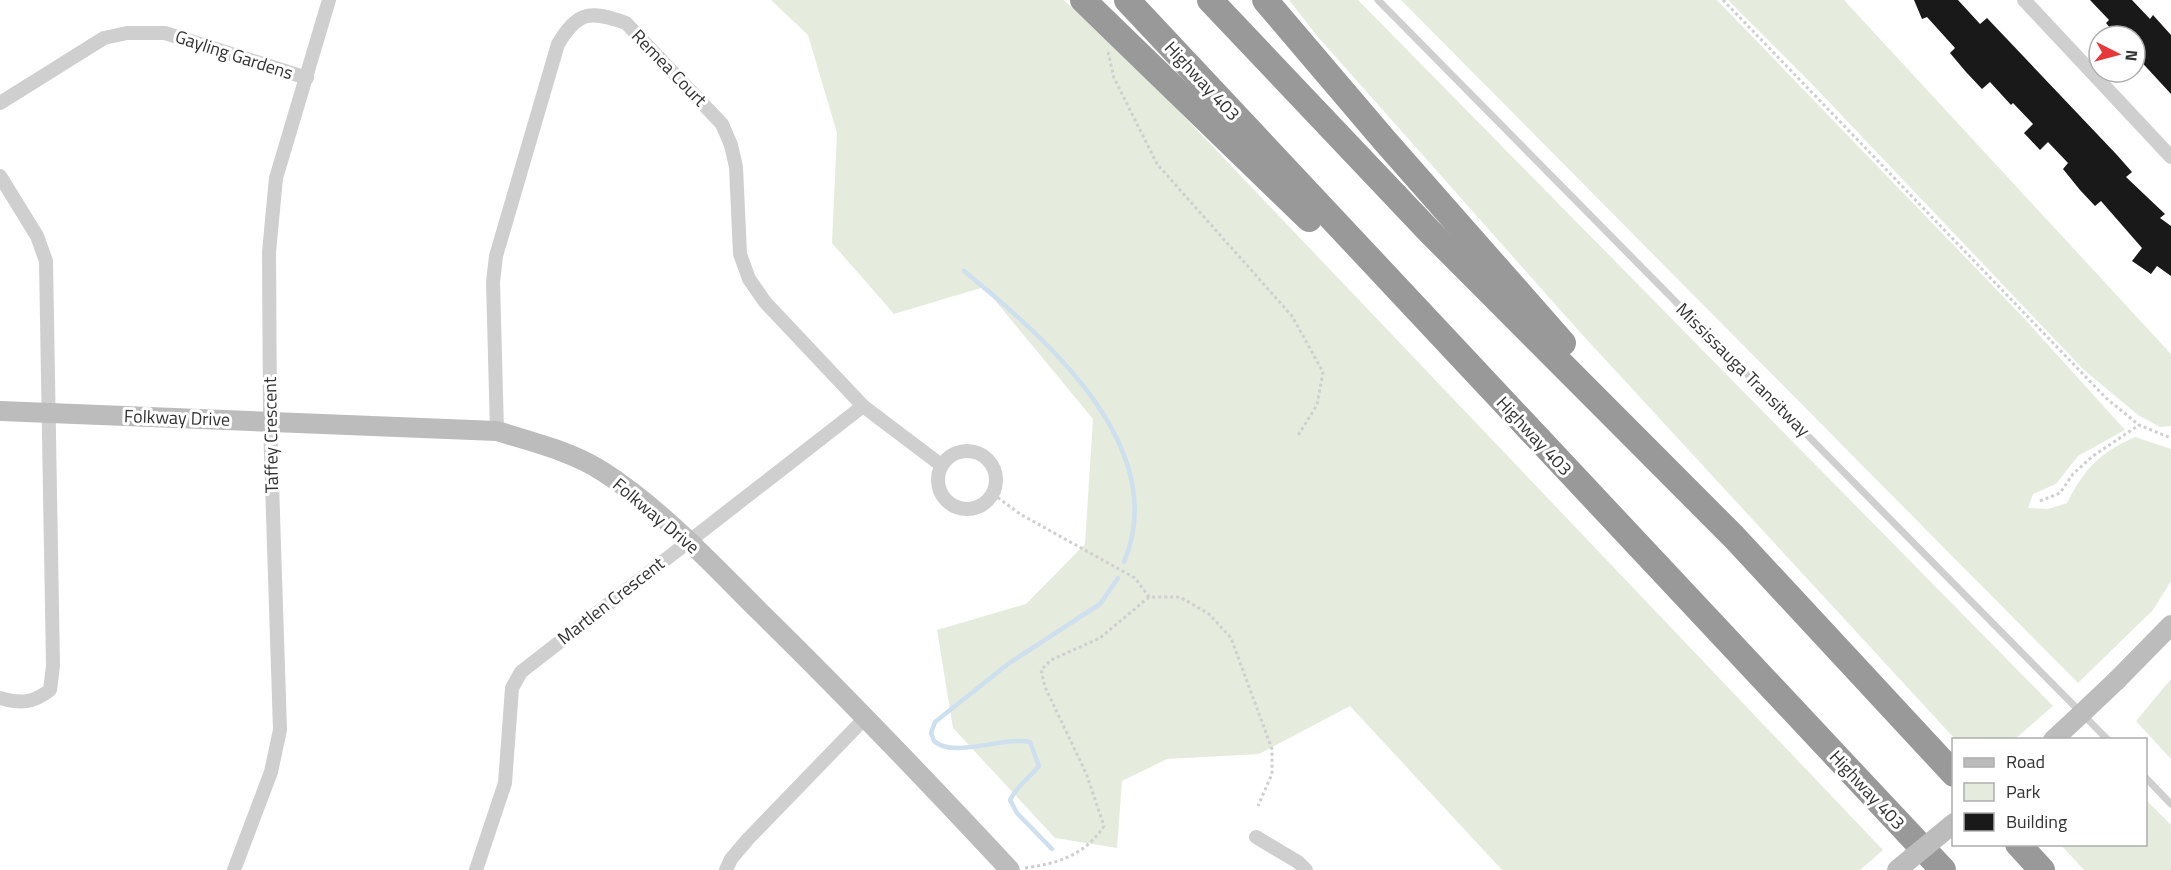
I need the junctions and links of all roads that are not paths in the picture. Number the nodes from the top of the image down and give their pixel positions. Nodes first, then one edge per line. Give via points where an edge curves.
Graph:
1 (329, 0) edge
2 (1083, 0) edge
3 (1127, 0) edge
4 (1210, 0) edge
5 (1265, 0) edge
6 (1378, 0) edge
7 (2024, 0) edge
8 (307, 78) junction
9 (0, 103) edge
10 (2171, 157) edge
11 (0, 176) edge
12 (1344, 234) junction
13 (863, 406) junction
14 (0, 411) edge
15 (47, 413) junction
16 (270, 422) junction
17 (497, 431) junction
18 (941, 465) junction
19 (1734, 537) junction
20 (688, 541) junction
21 (2171, 625) edge
22 (0, 698) edge
23 (867, 716) junction
24 (2055, 738) edge
25 (2106, 738) edge
26 (1952, 773) edge
27 (2147, 780) edge
28 (2171, 804) edge
29 (1952, 824) edge
30 (1256, 837) dead end
31 (2020, 846) edge
32 (234, 870) edge
33 (476, 870) edge
34 (726, 870) edge
35 (1010, 870) edge
36 (1306, 870) edge
37 (1897, 870) edge
38 (1942, 870) edge
39 (2042, 870) edge

1 - 8 street, Taffey Crescent
2 - 12 highway via 1314,224
3 - 12 highway, Highway 403
4 - 19 highway via 1430,232
5 - 19 highway
6 - 25 lane, Mississauga Transitway
7 - 10 street
8 - 9 street, Gayling Gardens via 165,33 127,33 105,38
8 - 16 street, Taffey Crescent via 276,178 268,252
11 - 15 street via 37,236 46,261
12 - 38 highway, Highway 403
13 - 17 street, Remea Court via 765,302 749,279 740,254 736,167 722,124 626,23 588,14 570,24 558,44 496,256 493,282
13 - 18 street, Remea Court
13 - 20 street, Martlen Crescent
14 - 15 street, Folkway Drive
15 - 16 street, Folkway Drive
15 - 22 street via 50,690 36,700 19,703
16 - 17 street, Folkway Drive
16 - 32 street, Taffey Crescent via 280,730 271,772
17 - 20 street, Folkway Drive via 560,451 600,470 638,496
18 - 18 street via 938,488 952,506 975,509 993,494 995,472 981,454 958,451
19 - 26 highway
20 - 23 street, Folkway Drive
20 - 33 street, Martlen Crescent via 521,672 512,688 505,783
21 - 24 street, bridge
23 - 34 street via 748,839
23 - 35 street, Folkway Drive
27 - 28 lane
29 - 37 street, bridge
30 - 36 street
31 - 39 highway

